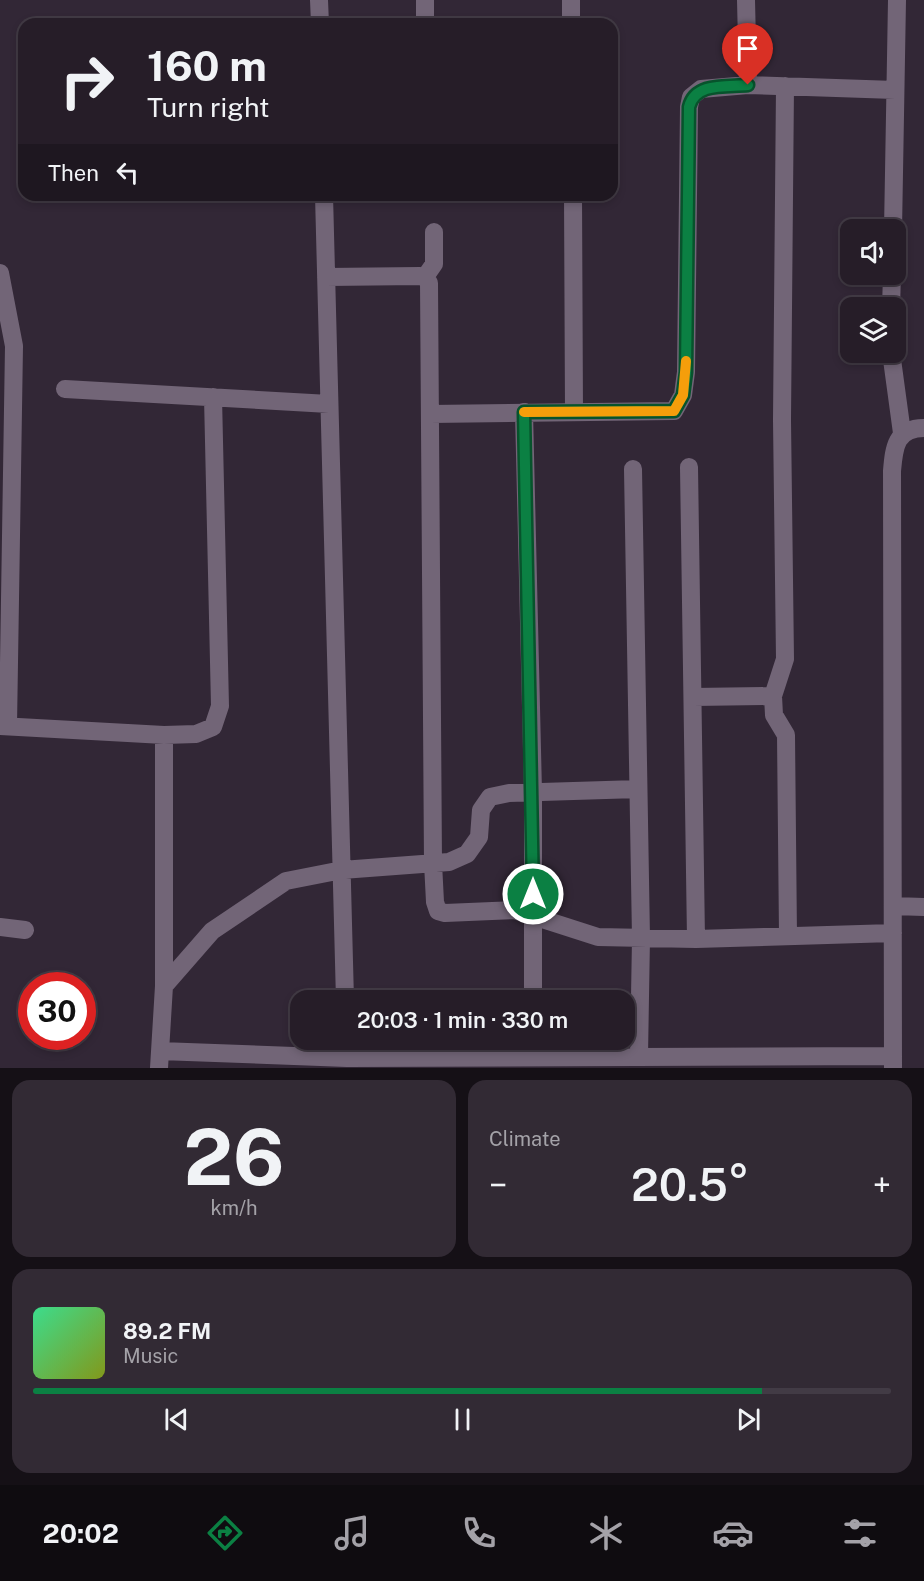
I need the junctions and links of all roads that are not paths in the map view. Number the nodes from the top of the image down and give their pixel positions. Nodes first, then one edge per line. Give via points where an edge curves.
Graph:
1 (319, 0) edge
2 (425, 0) edge
3 (571, 0) edge
4 (746, 0) edge
5 (897, 0) edge
6 (320, 18) edge
7 (425, 18) edge
8 (571, 18) edge
9 (748, 85) junction
10 (785, 86) junction
11 (895, 90) junction
12 (324, 201) edge
13 (573, 201) edge
14 (893, 219) edge
15 (434, 232) dead end
16 (0, 273) edge
17 (326, 277) junction
18 (425, 277) junction
19 (892, 363) edge
20 (65, 389) dead end
21 (213, 398) junction
22 (329, 404) junction
23 (8, 411) edge
24 (574, 411) junction
25 (524, 412) junction
26 (430, 414) junction
27 (924, 428) edge
28 (902, 433) junction
29 (689, 467) dead end
30 (633, 469) dead end
31 (6, 567) edge
32 (773, 696) junction
33 (693, 697) junction
34 (4, 726) edge
35 (164, 735) junction
36 (638, 789) junction
37 (533, 792) junction
38 (434, 863) junction
39 (342, 870) junction
40 (893, 906) junction
41 (924, 907) edge
42 (533, 915) junction
43 (0, 927) edge
44 (25, 930) dead end
45 (893, 933) junction
46 (788, 936) junction
47 (641, 938) junction
48 (696, 939) junction
49 (164, 986) junction
50 (345, 990) edge
51 (532, 990) edge
52 (327, 1050) edge
53 (559, 1050) edge
54 (639, 1056) junction
55 (160, 1059) edge
56 (893, 1062) edge

1 - 6 street
2 - 7 street
3 - 8 street
4 - 9 street
5 - 11 street
9 - 10 street
9 - 24 street via 701,89 691,97 686,372 680,403 674,411
10 - 11 street
10 - 32 street via 785,659
11 - 14 street
12 - 17 street
13 - 24 street
15 - 18 street via 434,264
16 - 23 street via 14,346
17 - 18 street
17 - 22 street
18 - 26 street via 429,283
19 - 28 street
20 - 21 street
21 - 22 street
21 - 35 street via 220,706 213,727 196,734
22 - 39 street
23 - 31 street
24 - 25 street
25 - 26 street
25 - 37 street
26 - 38 street
27 - 28 street
28 - 40 street via 894,446 892,471
29 - 33 street
30 - 36 street
31 - 34 street
32 - 33 street
32 - 46 street via 774,715 786,735
33 - 48 street
34 - 35 street
35 - 49 street
36 - 37 street
36 - 47 street
37 - 38 street via 490,797 481,810 480,837 467,854
37 - 42 street
38 - 39 street
38 - 42 street via 438,911 514,910
39 - 49 street via 286,881 212,931
39 - 50 street
40 - 41 street
40 - 45 street
42 - 47 street via 598,938
42 - 51 street
43 - 44 street
45 - 46 street
45 - 56 street
46 - 48 street
47 - 48 street
47 - 54 street
49 - 55 street
52 - 55 street
53 - 54 street
54 - 56 street

